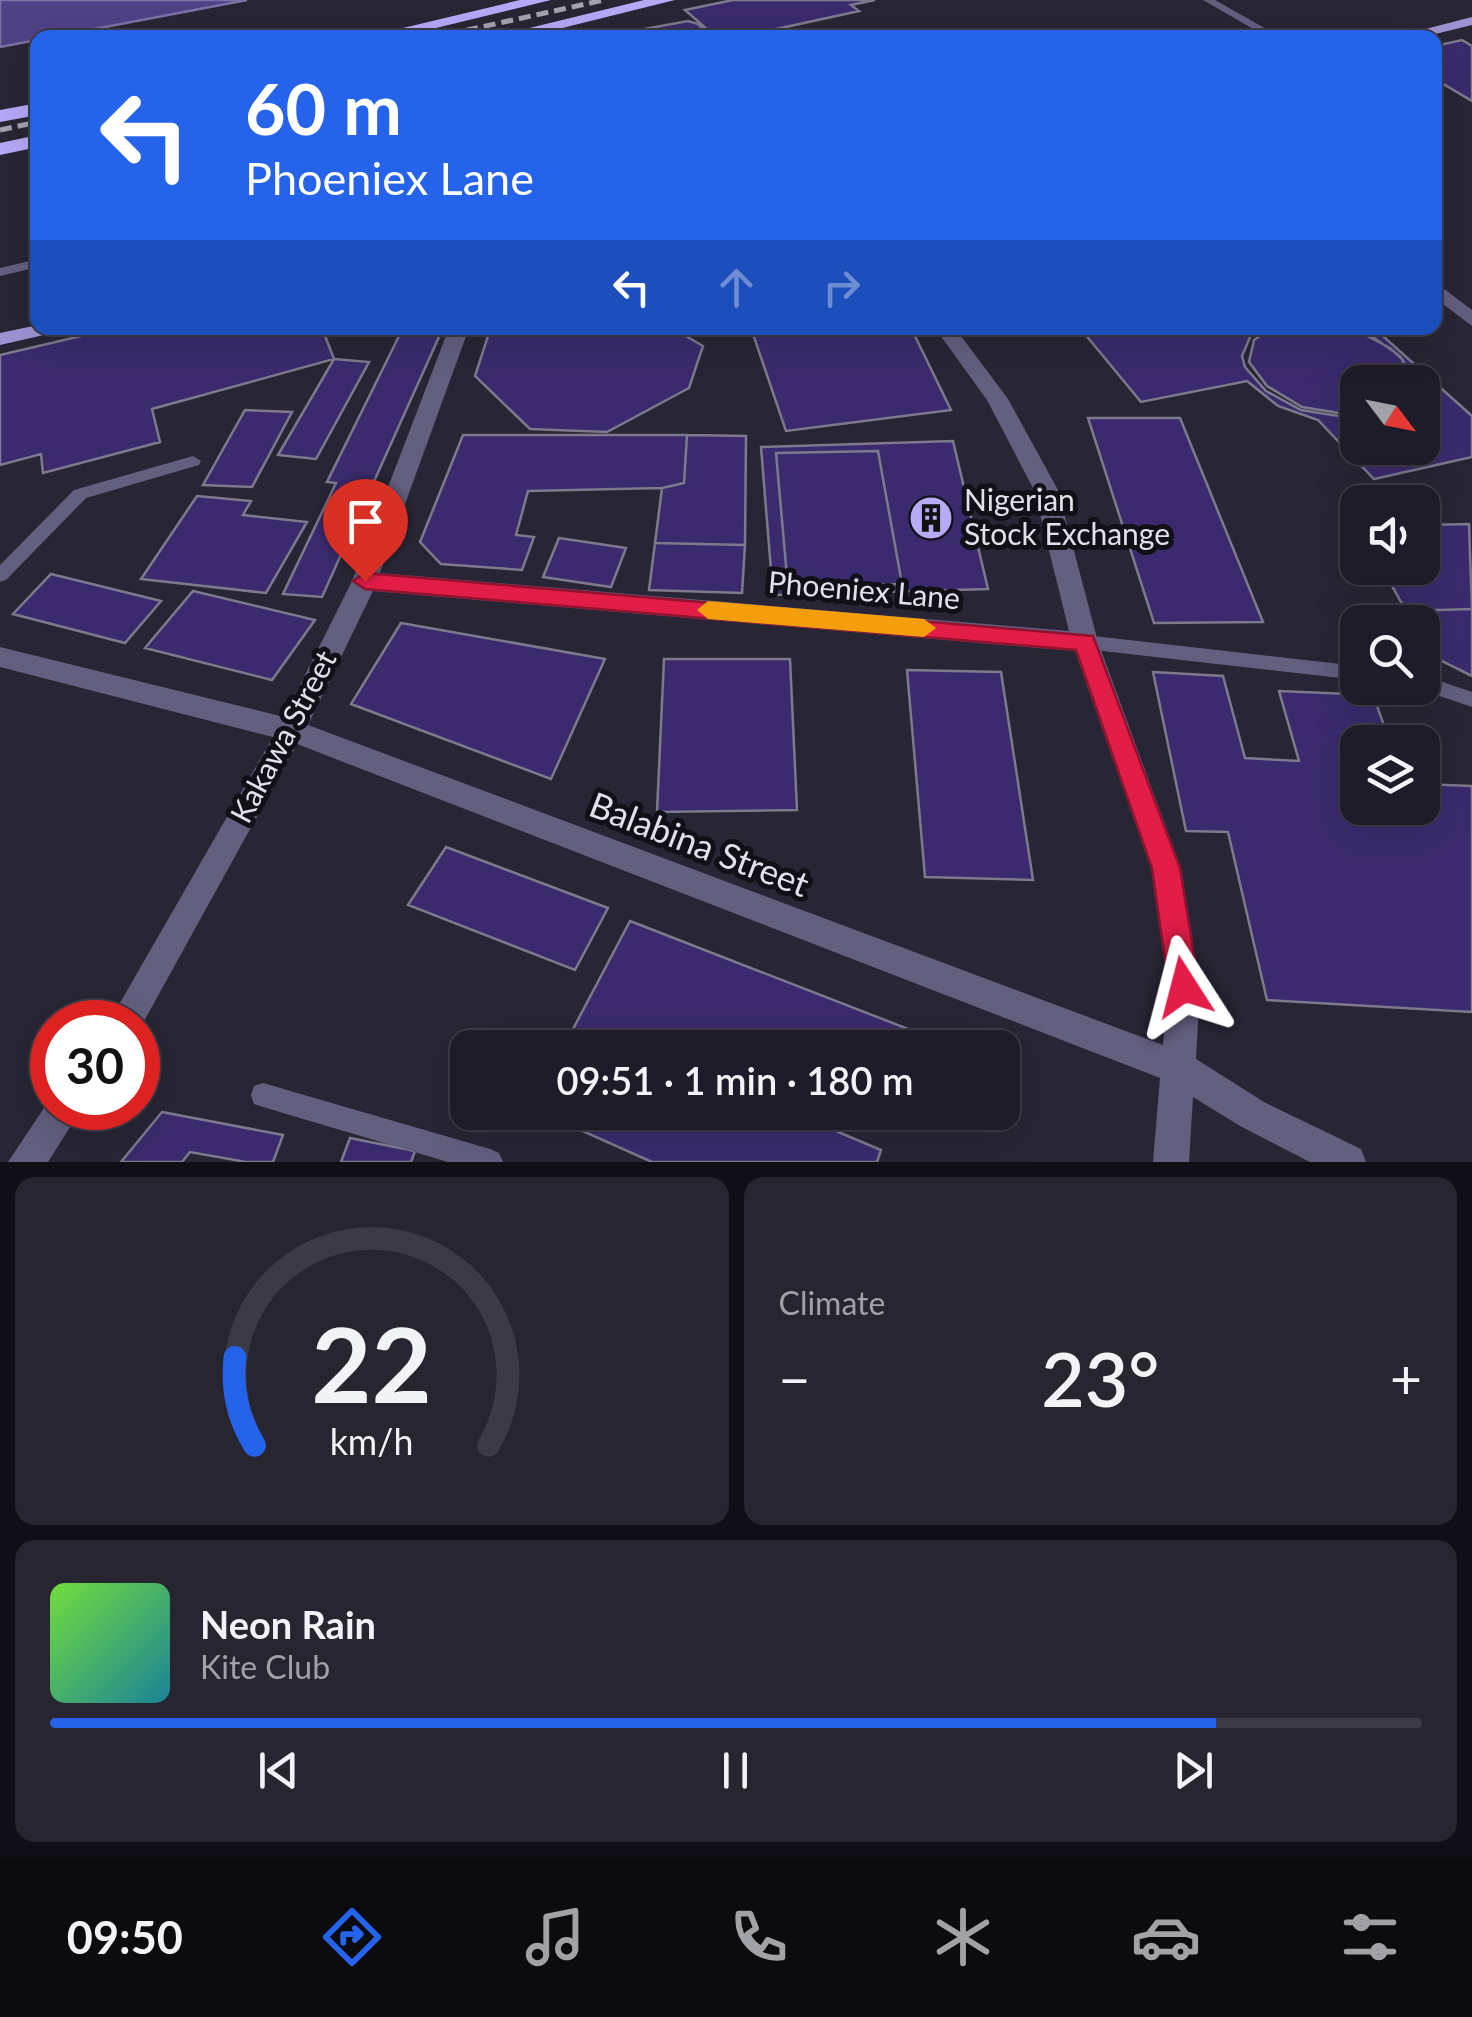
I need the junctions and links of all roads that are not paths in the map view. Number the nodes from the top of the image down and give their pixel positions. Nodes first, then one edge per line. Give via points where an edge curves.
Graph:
1 (543, 0) edge
2 (666, 0) edge
3 (1208, 0) edge
4 (1472, 22) edge
5 (406, 30) edge
6 (532, 30) edge
7 (1262, 30) edge
8 (1435, 30) edge
9 (30, 110) edge
10 (0, 118) edge
11 (30, 143) edge
12 (0, 149) edge
13 (30, 265) edge
14 (0, 272) edge
15 (1442, 294) edge
16 (1472, 320) edge
17 (30, 332) edge
18 (457, 335) edge
19 (950, 335) edge
20 (0, 339) edge
21 (193, 462) dead end
22 (0, 576) edge
23 (365, 581) junction
24 (1085, 642) junction
25 (0, 657) edge
26 (1340, 670) edge
27 (1440, 688) edge
28 (1472, 700) edge
29 (291, 730) junction
30 (137, 1000) edge
31 (1179, 1068) junction
32 (263, 1094) dead end
33 (50, 1130) edge
34 (26, 1162) edge
35 (490, 1162) edge
36 (1171, 1162) edge
37 (1348, 1162) edge

1 - 5 highway
2 - 6 highway
3 - 7 lane
4 - 8 main road
9 - 10 highway
11 - 12 highway
13 - 14 lane
15 - 16 street
17 - 20 main road
18 - 23 street, Kakawa Street
19 - 24 street via 997,399 1046,490
21 - 22 lane via 80,494
23 - 24 street, Phoeniex Lane
23 - 29 street, Kakawa Street
24 - 26 lane, Phoeniex Lane
24 - 31 street via 1166,868 1184,987
25 - 29 street, Balabina Street
27 - 28 lane
29 - 30 street, Kakawa Street
29 - 31 street, Balabina Street
31 - 36 street
31 - 37 street, Balabina Street
32 - 35 lane
33 - 34 street

